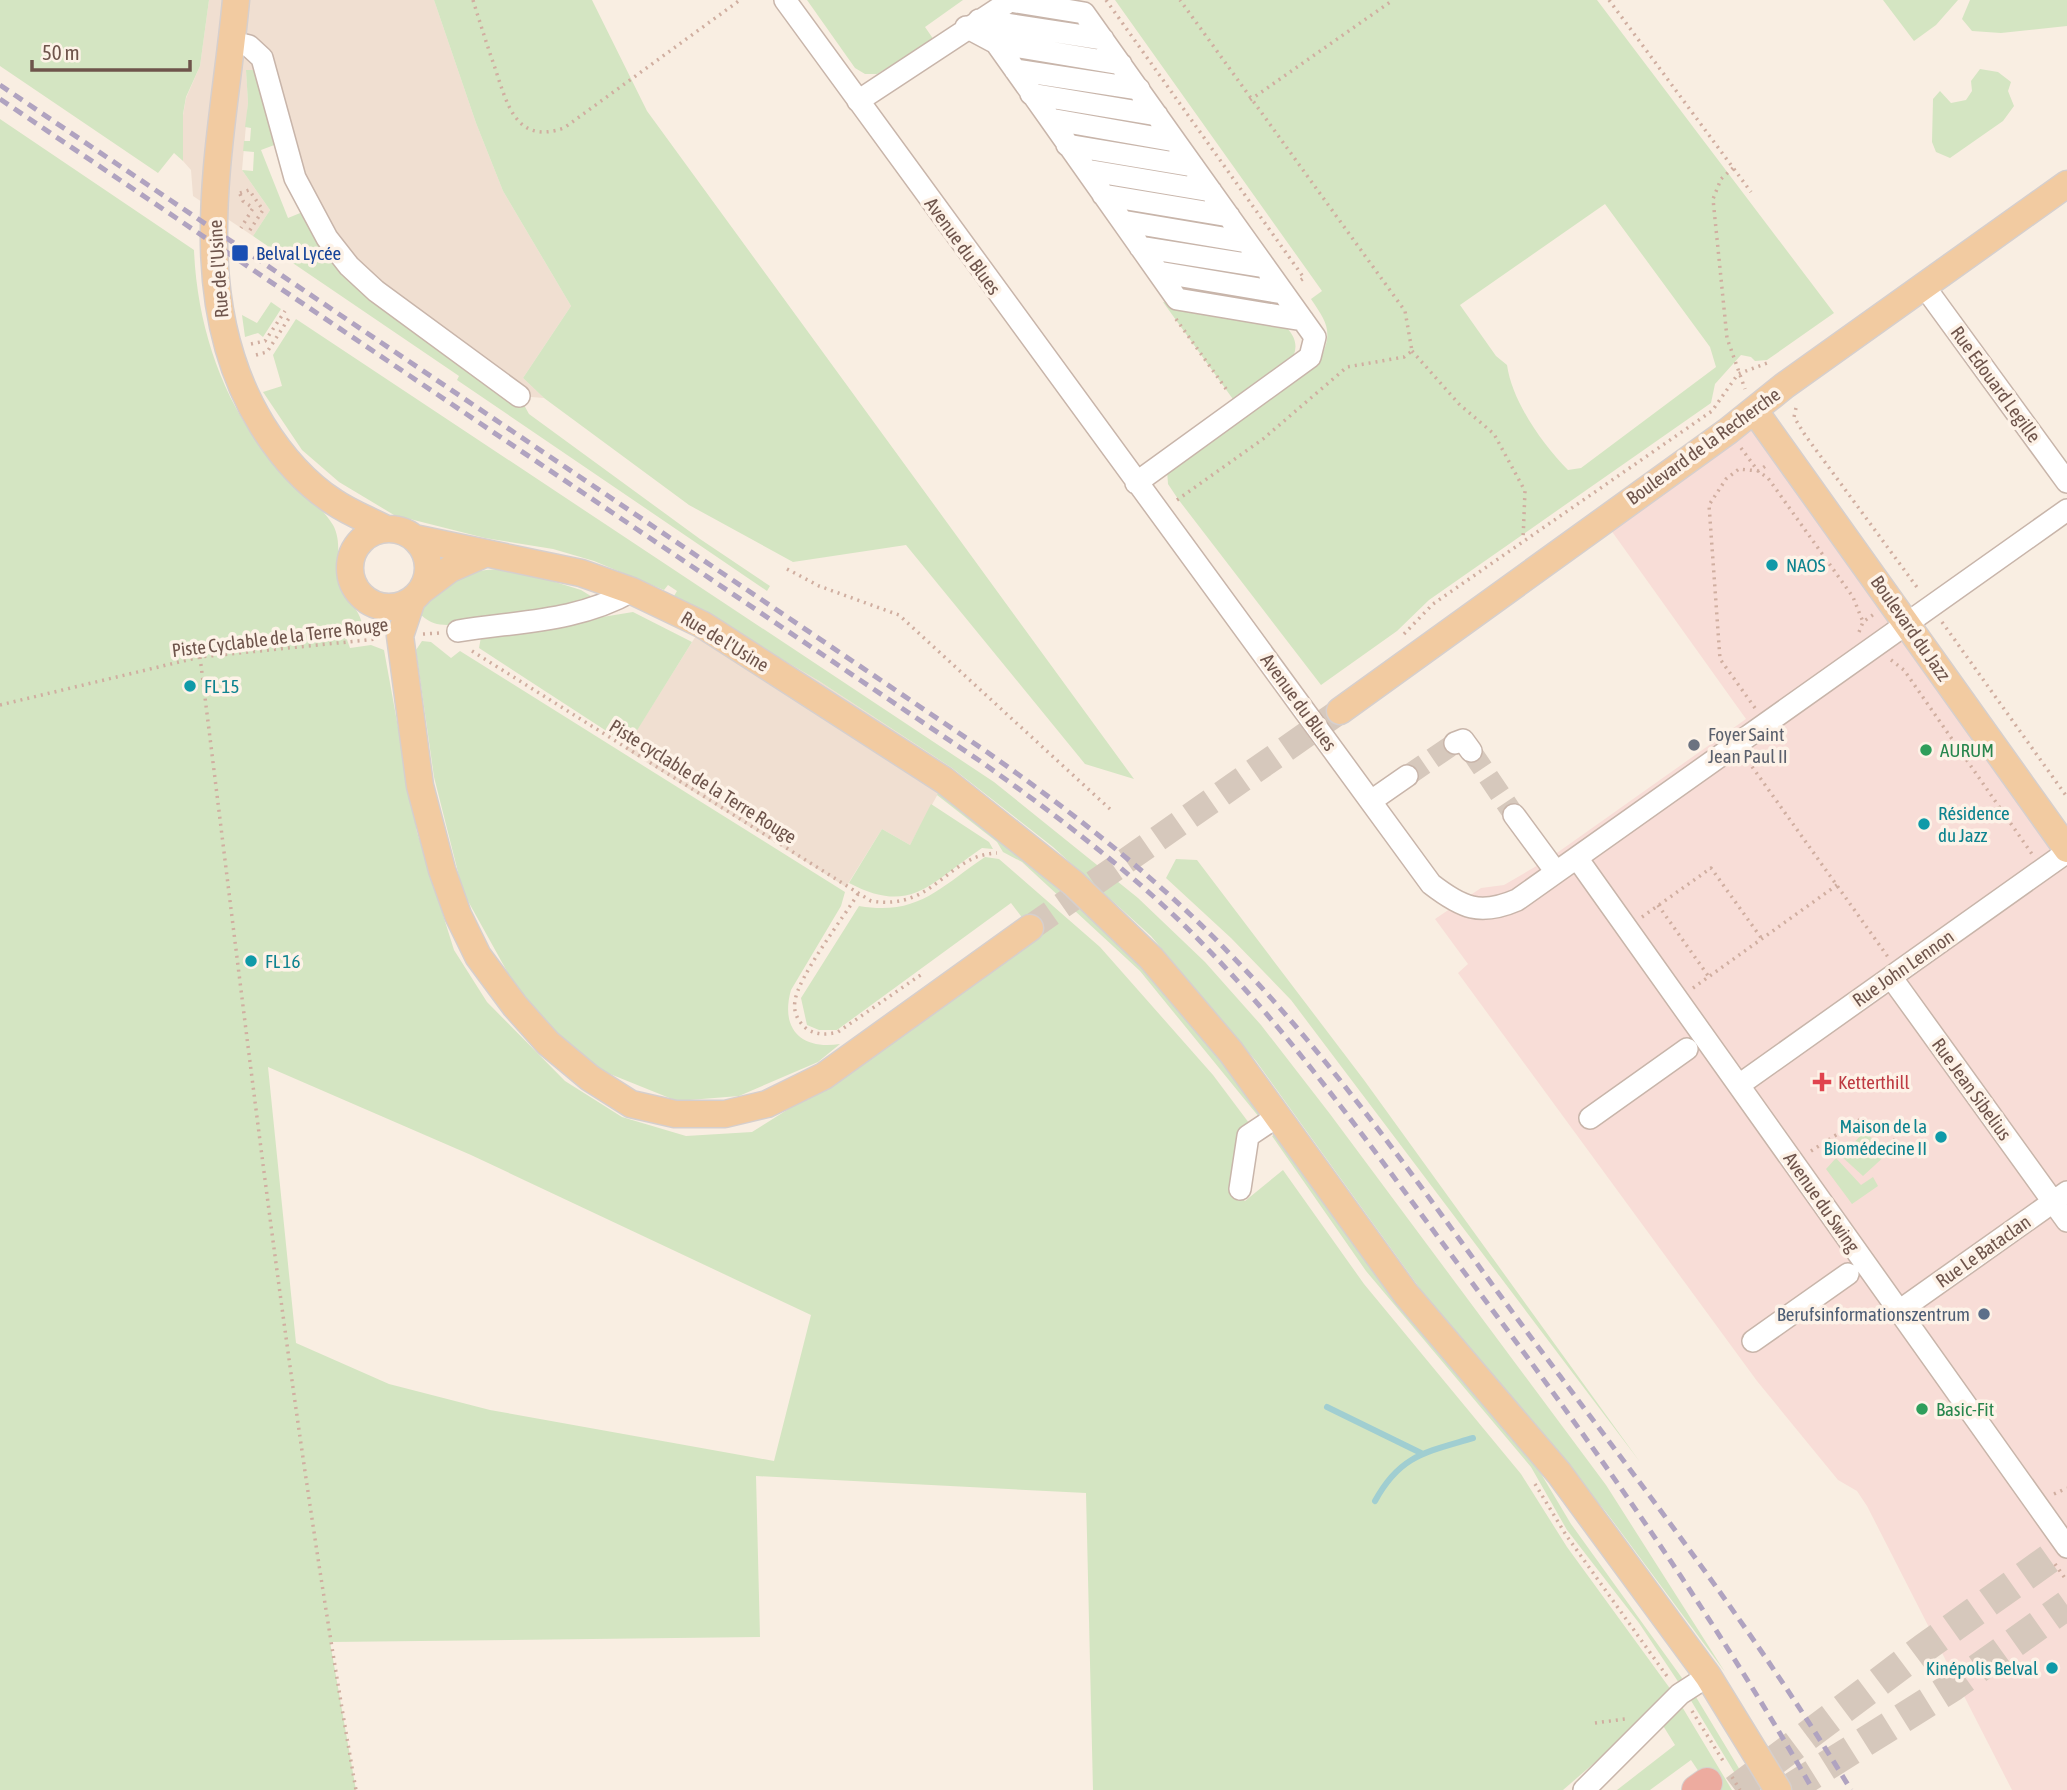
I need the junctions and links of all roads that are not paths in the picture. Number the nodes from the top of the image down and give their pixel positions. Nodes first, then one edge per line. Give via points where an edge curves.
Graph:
1 (236, 0) edge
2 (785, 0) edge
3 (972, 24) junction
4 (232, 42) junction
5 (996, 43) junction
6 (1121, 64) junction
7 (1014, 70) junction
8 (1139, 89) junction
9 (1031, 94) junction
10 (858, 101) junction
11 (1157, 115) junction
12 (1050, 119) junction
13 (1175, 141) junction
14 (1067, 145) junction
15 (1193, 166) junction
16 (1086, 170) junction
17 (2067, 184) edge
18 (1211, 191) junction
19 (1104, 195) junction
20 (1229, 216) junction
21 (1122, 221) junction
22 (1247, 242) junction
23 (1140, 247) junction
24 (1265, 267) junction
25 (1158, 272) junction
26 (1924, 286) junction
27 (1283, 293) junction
28 (1303, 320) junction
29 (519, 396) dead end
30 (1754, 410) junction
31 (2067, 482) edge
32 (1136, 483) junction
33 (334, 502) junction
34 (2067, 510) edge
35 (386, 529) junction
36 (414, 538) junction
37 (356, 546) junction
38 (482, 555) junction
39 (632, 591) junction
40 (417, 595) junction
41 (378, 607) junction
42 (1908, 624) junction
43 (458, 631) road end
44 (400, 636) junction
45 (1340, 711) tunnel mouth
46 (1407, 776) tunnel mouth
47 (1371, 801) junction
48 (1514, 815) tunnel mouth
49 (2067, 850) edge
50 (1577, 858) junction
51 (1556, 872) junction
52 (1030, 929) tunnel mouth
53 (1889, 968) junction
54 (1687, 1049) dead end
55 (1739, 1085) junction
56 (1278, 1116) junction
57 (1590, 1118) dead end
58 (1240, 1189) dead end
59 (2060, 1197) edge
60 (2067, 1221) edge
61 (1848, 1274) dead end
62 (1899, 1311) junction
63 (1753, 1341) dead end
64 (2064, 1536) edge
65 (1708, 1675) junction
66 (1584, 1790) edge
67 (1778, 1790) edge

1 - 4 main road, Rue de l'Usine
2 - 10 street, Avenue du Blues
3 - 5 street
3 - 6 street via 1010,1 1084,13
3 - 10 street
4 - 29 street via 249,46 262,58 295,178 327,238 349,266
4 - 33 main road, Rue de l'Usine via 214,184 214,264 223,332 245,397 275,446
5 - 6 street
5 - 7 street
6 - 8 street
7 - 8 street
7 - 9 street
8 - 11 street
9 - 11 street
9 - 12 street
10 - 32 street, Avenue du Blues
11 - 13 street
12 - 13 street
12 - 14 street
13 - 15 street
14 - 15 street
14 - 16 street
15 - 18 street
16 - 18 street
16 - 19 street
17 - 26 main road, Boulevard de la Recherche
18 - 20 street
19 - 20 street
19 - 21 street
20 - 22 street
21 - 22 street
21 - 23 street
22 - 24 street
23 - 24 street
23 - 25 street
24 - 27 street
25 - 27 street
25 - 28 street via 1177,299
26 - 30 main road, Boulevard de la Recherche
26 - 31 street, Rue Edouard Legille
27 - 28 street
28 - 32 street via 1315,337 1310,357
30 - 42 main road, Boulevard du Jazz
30 - 45 main road, Boulevard de la Recherche
32 - 47 street, Avenue du Blues
33 - 35 main road, Rue de l'Usine
33 - 37 main road, Rue de l'Usine
34 - 42 street, Avenue du Blues
35 - 36 main road
35 - 37 main road via 364,537
36 - 38 main road, Rue de l'Usine
36 - 40 main road via 428,563 427,577
37 - 41 main road via 350,561 355,588
38 - 39 main road, Rue de l'Usine via 530,561
38 - 40 main road via 450,569
39 - 43 street via 577,615
39 - 56 main road, Rue de l'Usine via 703,625 945,781 1073,883 1151,958
40 - 41 main road via 396,607
40 - 44 main road
41 - 44 main road
42 - 49 main road, Boulevard du Jazz
42 - 50 street, Avenue du Blues
44 - 52 main road via 420,786 442,870 473,946 548,1043 631,1104 675,1114 725,1114 767,1104 824,1076
46 - 47 street
47 - 51 street, Avenue du Blues via 1431,884 1452,900 1473,908 1496,909
48 - 51 street
49 - 53 street, Rue John Lennon
50 - 51 street, Avenue du Blues
50 - 55 street, Avenue du Swing
53 - 55 street, Rue John Lennon
53 - 59 street, Rue Jean Sibelius
54 - 57 street
55 - 62 street, Avenue du Swing
56 - 58 street via 1248,1136
56 - 65 main road, Rue de l'Usine via 1382,1263 1559,1473
59 - 60 street, Rue Jean Sibelius
59 - 62 street, Rue Le Bataclan
61 - 63 street, Avenue du Swing
62 - 64 street, Avenue du Swing
65 - 66 street via 1680,1694
65 - 67 main road, Rue de l'Usine

